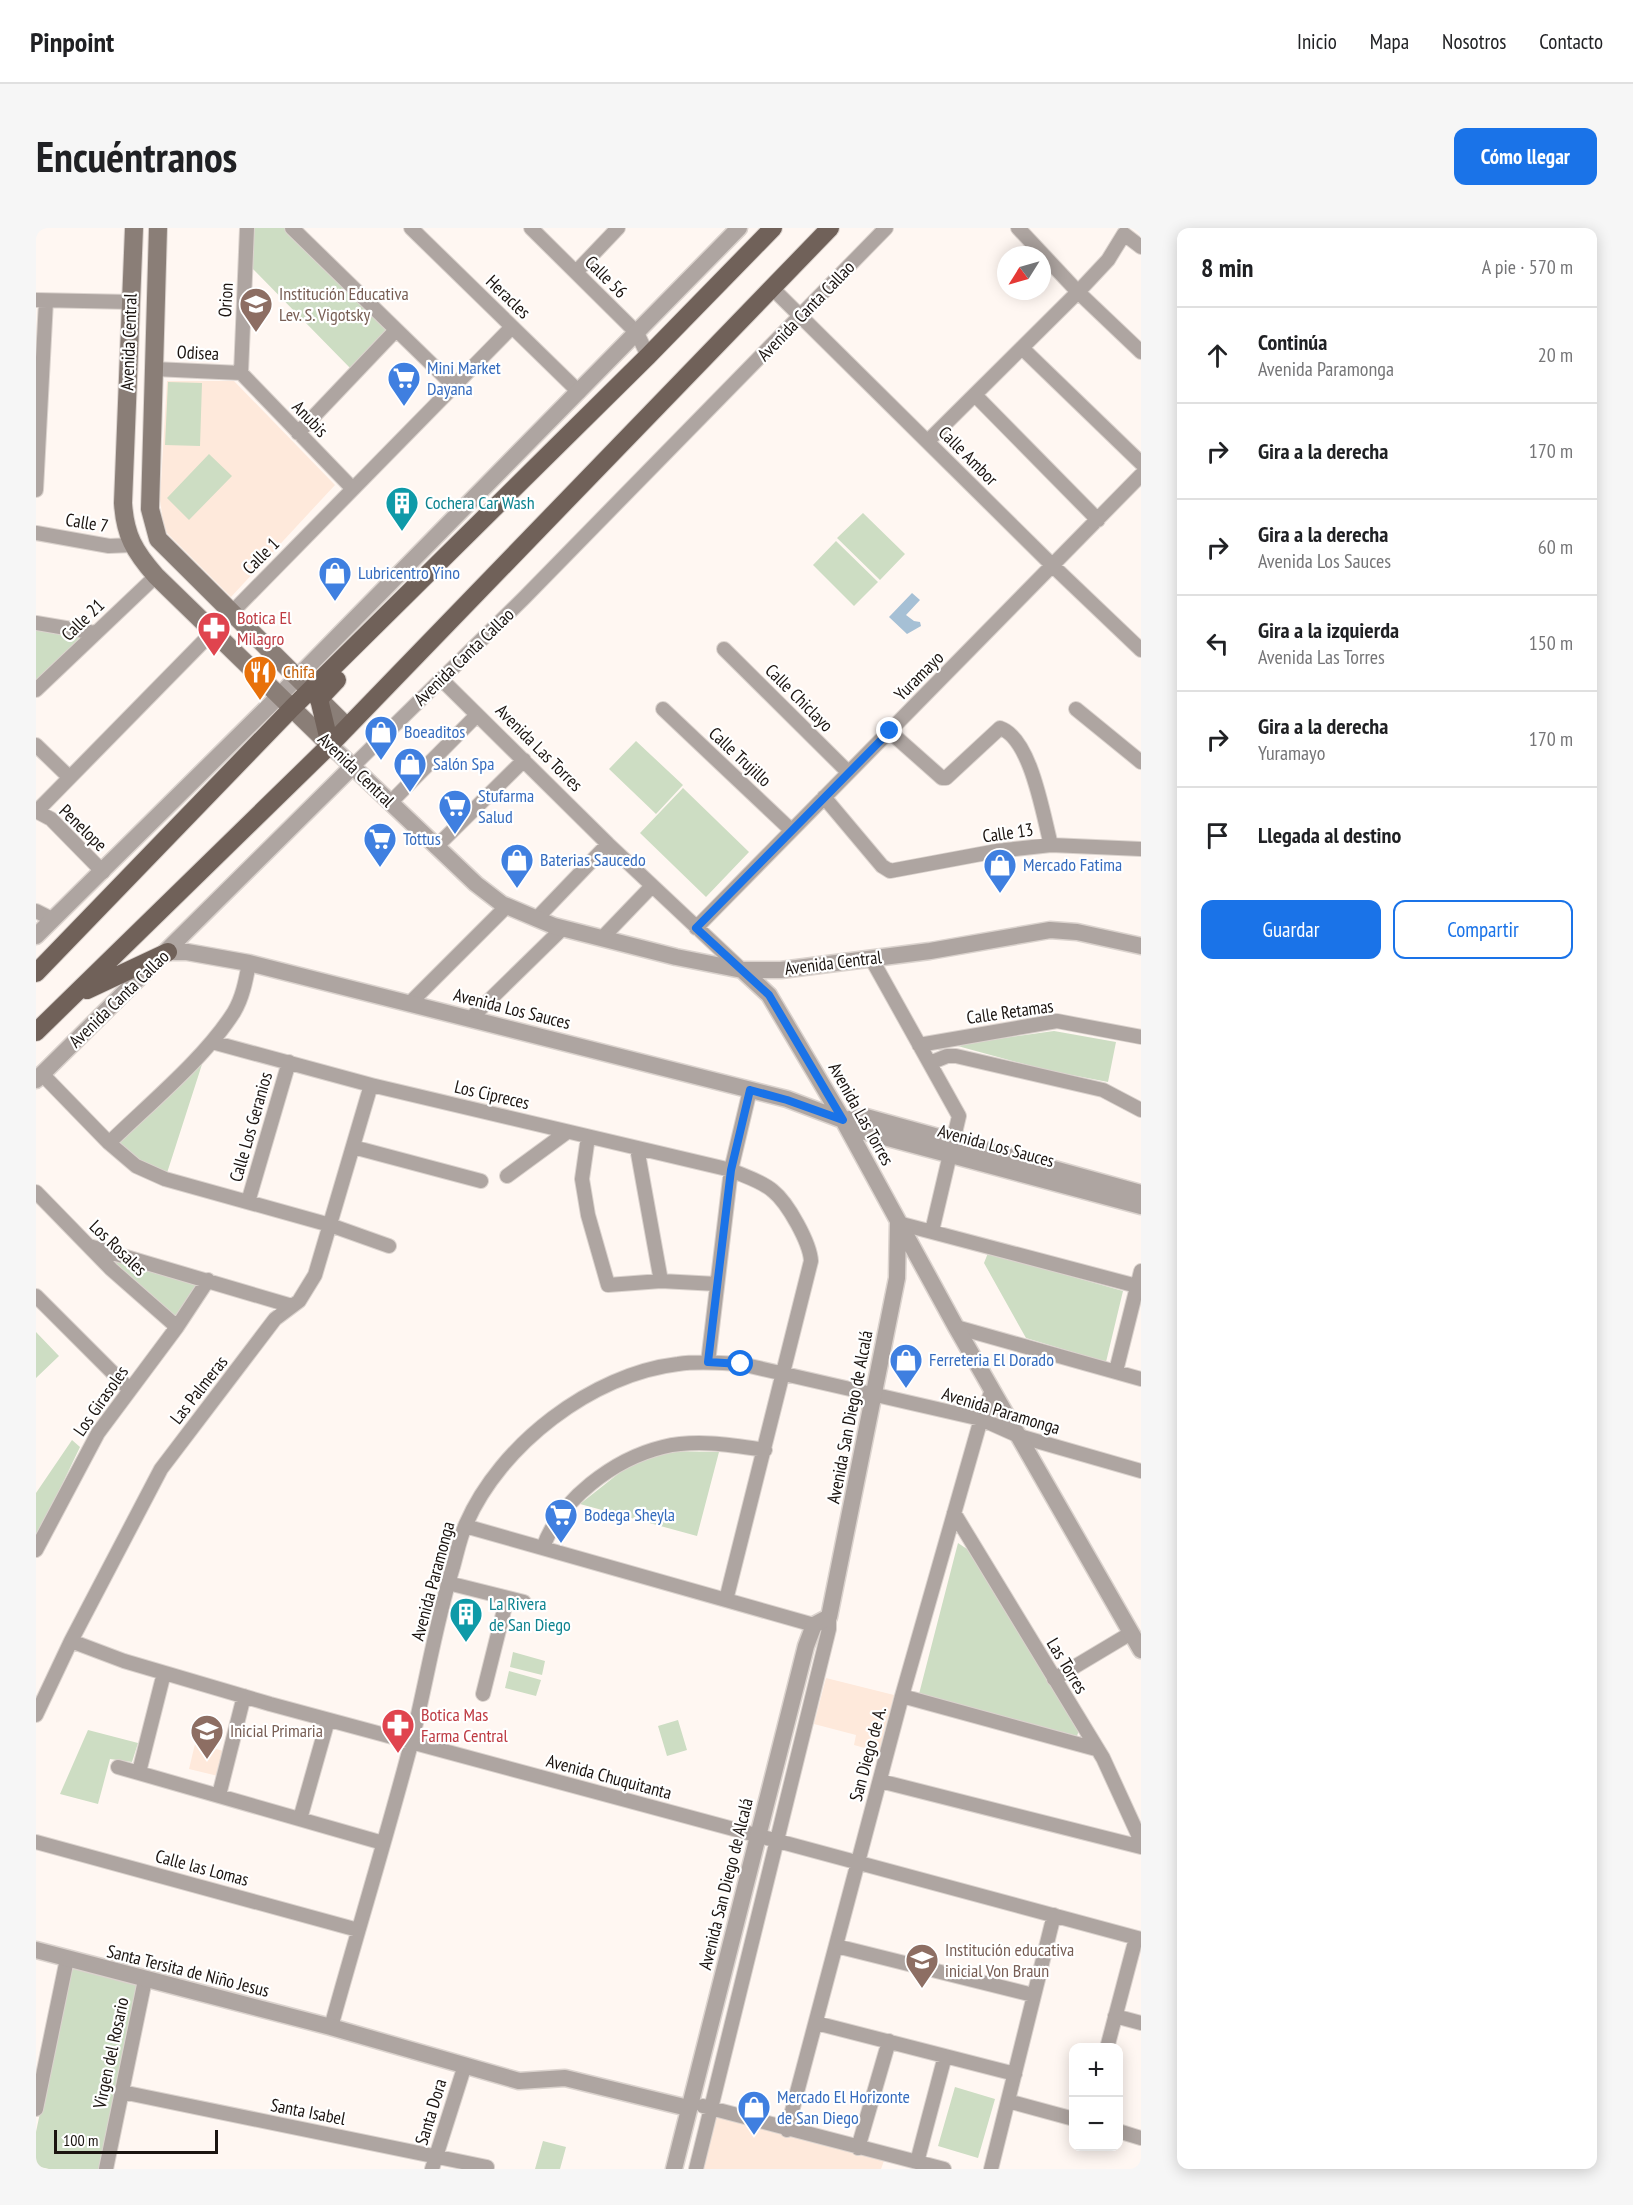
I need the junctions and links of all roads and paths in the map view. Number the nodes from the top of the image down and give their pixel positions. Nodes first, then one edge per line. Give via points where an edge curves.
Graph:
1 (134, 228) edge
2 (158, 228) edge
3 (247, 228) edge
4 (292, 228) edge
5 (411, 228) edge
6 (531, 228) edge
7 (618, 228) edge
8 (739, 228) edge
9 (773, 228) edge
10 (830, 228) edge
11 (886, 228) edge
12 (1018, 228) edge
13 (1141, 247) edge
14 (576, 272) junction
15 (771, 287) junction
16 (1078, 292) junction
17 (41, 301) edge
18 (131, 302) junction
19 (802, 316) junction
20 (512, 327) junction
21 (396, 330) junction
22 (637, 333) junction
23 (1022, 348) junction
24 (1141, 352) edge
25 (648, 356) junction
26 (154, 369) junction
27 (241, 373) junction
28 (453, 385) junction
29 (579, 392) junction
30 (975, 394) junction
31 (298, 433) junction
32 (928, 441) junction
33 (37, 444) edge
34 (1141, 463) edge
35 (1141, 475) edge
36 (353, 489) junction
37 (36, 490) edge
38 (1098, 519) junction
39 (36, 533) edge
40 (133, 545) junction
41 (1053, 566) junction
42 (156, 576) junction
43 (230, 613) junction
44 (36, 623) edge
45 (214, 630) junction
46 (95, 633) junction
47 (724, 649) dead end
48 (1141, 650) edge
49 (441, 679) junction
50 (309, 689) junction
51 (36, 690) edge
52 (286, 702) junction
53 (663, 709) dead end
54 (1076, 709) dead end
55 (477, 715) junction
56 (347, 727) junction
57 (890, 731) junction
58 (36, 745) edge
59 (330, 745) junction
60 (524, 760) junction
61 (1141, 762) edge
62 (352, 767) junction
63 (848, 772) junction
64 (69, 777) junction
65 (824, 797) junction
66 (390, 803) junction
67 (36, 811) edge
68 (791, 830) junction
69 (608, 844) junction
70 (1051, 845) junction
71 (436, 846) junction
72 (1141, 849) edge
73 (103, 872) junction
74 (652, 886) junction
75 (507, 906) junction
76 (36, 911) edge
77 (536, 919) junction
78 (52, 920) junction
79 (562, 928) junction
80 (696, 928) junction
81 (36, 936) edge
82 (602, 938) junction
83 (1141, 946) edge
84 (168, 952) junction
85 (871, 958) junction
86 (249, 963) junction
87 (741, 970) junction
88 (36, 973) edge
89 (64, 1003) junction
90 (410, 1003) junction
91 (471, 1018) junction
92 (36, 1032) edge
93 (1141, 1037) edge
94 (212, 1042) junction
95 (919, 1044) junction
96 (289, 1062) junction
97 (930, 1063) junction
98 (39, 1077) edge
99 (370, 1085) junction
100 (750, 1090) junction
101 (1141, 1110) edge
102 (843, 1120) junction
103 (567, 1132) junction
104 (588, 1137) junction
105 (109, 1143) junction
106 (953, 1146) junction
107 (353, 1147) junction
108 (637, 1148) junction
109 (731, 1170) junction
110 (507, 1176) dead end
111 (481, 1181) dead end
112 (36, 1192) edge
113 (1141, 1193) edge
114 (248, 1202) junction
115 (1141, 1206) edge
116 (898, 1223) junction
117 (330, 1225) junction
118 (932, 1231) junction
119 (89, 1246) junction
120 (389, 1246) dead end
121 (1141, 1271) edge
122 (208, 1280) junction
123 (661, 1281) junction
124 (717, 1284) junction
125 (1137, 1287) junction
126 (36, 1296) edge
127 (292, 1306) junction
128 (177, 1328) junction
129 (956, 1328) junction
130 (708, 1362) junction
131 (1116, 1371) junction
132 (784, 1373) junction
133 (1141, 1378) edge
134 (130, 1390) junction
135 (992, 1390) junction
136 (873, 1395) junction
137 (981, 1419) junction
138 (1019, 1436) junction
139 (765, 1450) junction
140 (1141, 1471) edge
141 (954, 1513) junction
142 (465, 1526) junction
143 (543, 1548) junction
144 (36, 1550) edge
145 (448, 1583) junction
146 (507, 1598) junction
147 (726, 1600) junction
148 (524, 1602) dead end
149 (830, 1617) junction
150 (814, 1625) junction
151 (1131, 1633) junction
152 (71, 1641) junction
153 (1141, 1650) edge
154 (164, 1673) junction
155 (1054, 1679) junction
156 (483, 1694) dead end
157 (244, 1696) junction
158 (902, 1696) junction
159 (36, 1714) edge
160 (328, 1720) junction
161 (411, 1743) junction
162 (1096, 1749) junction
163 (118, 1767) dead end
164 (139, 1772) junction
165 (879, 1781) junction
166 (219, 1795) junction
167 (300, 1819) junction
168 (758, 1835) junction
169 (776, 1841) junction
170 (1141, 1841) edge
171 (36, 1842) edge
172 (383, 1843) junction
173 (1141, 1847) edge
174 (858, 1864) junction
175 (1054, 1916) junction
176 (358, 1930) junction
177 (1139, 1939) edge
178 (836, 1946) junction
179 (36, 1950) edge
180 (67, 1959) junction
181 (145, 1980) junction
182 (1033, 1995) junction
183 (1116, 2016) junction
184 (816, 2023) junction
185 (1141, 2024) edge
186 (331, 2027) junction
187 (889, 2042) junction
188 (1108, 2043) edge
189 (945, 2056) junction
190 (465, 2065) junction
191 (1015, 2074) junction
192 (122, 2092) junction
193 (1008, 2101) junction
194 (689, 2105) junction
195 (710, 2108) junction
196 (36, 2109) edge
197 (1069, 2118) edge
198 (787, 2130) junction
199 (1123, 2133) edge
200 (1141, 2138) edge
201 (858, 2148) junction
202 (434, 2163) edge
203 (891, 2163) edge
204 (917, 2163) junction
205 (674, 2166) edge
206 (487, 2167) dead end
207 (106, 2169) edge
208 (696, 2169) edge
209 (944, 2169) edge
210 (991, 2169) edge

1 - 18 main road, Avenida Central
2 - 26 main road, Avenida Central
3 - 27 street, Orion
4 - 21 street
5 - 20 street, Heracles
6 - 14 street, Calle 56
7 - 14 street
8 - 22 street
9 - 25 main road
10 - 15 main road, Avenida Canta Callao
11 - 19 street, Avenida Canta Callao
12 - 16 street
13 - 16 street via 1124,234 1108,260
14 - 22 street, Calle 56
15 - 19 street, Calle Ambor
15 - 56 main road, Avenida Canta Callao
16 - 23 street
16 - 24 street
17 - 18 street
17 - 33 street
18 - 40 main road, Avenida Central via 123,502 125,528
19 - 32 street, Calle Ambor
19 - 49 street, Avenida Canta Callao
20 - 28 street, Calle 1
20 - 29 street, Heracles
21 - 28 street
21 - 31 street
22 - 25 street, Calle 56
22 - 29 street
23 - 30 street
23 - 34 street
25 - 50 main road
26 - 27 street, Odisea
26 - 43 main road, Avenida Central via 150,509 158,539
27 - 31 street, Anubis
28 - 36 street, Calle 1
29 - 50 street
30 - 32 street
30 - 38 street
31 - 36 street, Anubis
32 - 41 street, Calle Ambor
33 - 37 street
35 - 38 street, Yuramayo
36 - 43 street, Calle 1
38 - 41 street, Yuramayo
39 - 40 street, Calle 7 via 109,546
40 - 42 main road, Avenida Central
41 - 48 street, Calle Ambor
41 - 57 street, Yuramayo
42 - 45 main road, Avenida Central
42 - 46 street, Calle 21
43 - 45 street, Calle 1
43 - 50 main road, Avenida Central
44 - 46 street
45 - 52 main road, Avenida Central
45 - 64 street, Calle 1
46 - 51 street, Calle 21
47 - 63 street, Calle Chiclayo
49 - 55 street, Avenida Las Torres
49 - 62 street, Avenida Canta Callao
50 - 52 main road
50 - 56 main road, Avenida Central
50 - 59 main road
52 - 59 main road, Avenida Central
52 - 73 street
52 - 88 main road
53 - 68 street, Calle Trujillo
54 - 61 street
55 - 60 street, Avenida Las Torres
55 - 66 street
56 - 59 main road, Avenida Canta Callao
57 - 63 street, Yuramayo
57 - 70 street via 946,778 999,728 1005,730 1024,751
58 - 64 street
59 - 62 street, Avenida Central
59 - 89 main road, Avenida Canta Callao
60 - 69 street, Avenida Las Torres
60 - 71 street
62 - 66 street, Avenida Central
62 - 84 street, Avenida Canta Callao
63 - 65 street, Yuramayo
64 - 67 street, Calle 1
65 - 68 street, Yuramayo
65 - 70 street, Calle 13 via 886,870
66 - 71 street, Avenida Central
67 - 73 street, Penelope via 51,819
68 - 80 street, Yuramayo
69 - 74 street, Avenida Las Torres
69 - 77 street
70 - 72 street, Calle 13
71 - 75 street, Avenida Central via 476,884
73 - 78 street
74 - 80 street, Avenida Las Torres
74 - 82 street
75 - 77 street, Avenida Central
75 - 90 street
76 - 78 street
77 - 79 street, Avenida Central
78 - 81 street
79 - 82 street, Avenida Central
79 - 91 street
80 - 87 street, Avenida Las Torres
82 - 87 street, Avenida Central
83 - 85 street, Avenida Central via 1050,930
84 - 86 street, Avenida Los Sauces
84 - 89 main road
84 - 98 street, Avenida Canta Callao
85 - 87 street, Avenida Central via 781,970
85 - 95 street
86 - 90 street, Avenida Los Sauces
86 - 94 street via 235,1011
87 - 102 street, Avenida Las Torres via 769,995
89 - 92 main road, Avenida Canta Callao
90 - 91 street, Avenida Los Sauces
91 - 100 street, Avenida Los Sauces
93 - 95 street, Calle Retamas via 1057,1021
94 - 96 street, Los Cipreces
94 - 105 street
95 - 97 street
96 - 99 street, Los Cipreces
96 - 114 street, Calle Los Geranios
97 - 101 street via 956,1056 1103,1090
97 - 106 street via 959,1116
98 - 105 street
99 - 103 street, Los Cipreces
99 - 107 street, Las Palmeras
100 - 102 street, Avenida Los Sauces
100 - 109 street
102 - 106 street, Avenida Los Sauces via 862,1131
102 - 116 street, Avenida Las Torres
103 - 104 street, Los Cipreces
103 - 110 street
104 - 108 street, Los Cipreces
104 - 123 street via 582,1179 605,1280 614,1286
105 - 114 street via 136,1166 165,1179
106 - 113 street, Avenida Los Sauces
106 - 115 street, Avenida Los Sauces
106 - 118 street
107 - 111 street
107 - 117 street, Las Palmeras
108 - 109 street, Los Cipreces
108 - 123 street
109 - 124 street
109 - 132 street, Los Cipreces via 764,1185 780,1199 810,1250 811,1261
112 - 119 street, Los Rosales
114 - 117 street
116 - 118 street
116 - 129 street, Avenida Las Torres
116 - 136 street, Avenida San Diego de Alcalá via 897,1278
117 - 120 street
117 - 127 street, Las Palmeras via 315,1275
118 - 125 street
119 - 122 street
119 - 128 street, Los Rosales
121 - 125 street
122 - 127 street
122 - 128 street, Los Girasoles
123 - 124 street
124 - 130 street
125 - 131 street
126 - 134 street
127 - 152 street, Las Palmeras via 276,1319 161,1468
128 - 134 street, Los Girasoles
129 - 131 street
129 - 135 street, Avenida Las Torres
130 - 132 street, Avenida Paramonga
130 - 142 street, Avenida Paramonga via 647,1371 584,1397 512,1452 477,1500
131 - 133 street
132 - 136 street, Avenida Paramonga
132 - 139 street
134 - 144 street, Los Girasoles via 98,1432
135 - 137 street, San Diego de A.
135 - 138 street, Avenida Las Torres
136 - 137 street, Avenida Paramonga
136 - 149 street, Avenida San Diego de Alcalá
137 - 138 street, Avenida Paramonga
137 - 141 street, San Diego de A.
138 - 140 street, Avenida Paramonga
138 - 151 street, Avenida Las Torres
139 - 143 street via 720,1443 691,1444 663,1447 637,1457 578,1496 559,1515
139 - 147 street
141 - 155 street, Las Torres
141 - 158 street, San Diego de A.
142 - 143 street
142 - 145 street, Avenida Paramonga
143 - 147 street
145 - 146 street
145 - 161 street, Avenida Paramonga
146 - 148 street
146 - 156 street
147 - 150 street
149 - 150 street
149 - 169 street, Avenida San Diego de Alcalá
150 - 168 street, Avenida San Diego de Alcalá
151 - 153 street, Avenida Las Torres
151 - 155 street
152 - 154 street, Avenida Chuquitanta
152 - 159 street, Las Palmeras
154 - 157 street, Avenida Chuquitanta
154 - 164 street
155 - 162 street, Las Torres
157 - 160 street, Avenida Chuquitanta
157 - 166 street
158 - 162 street
158 - 165 street, San Diego de A.
160 - 161 street, Avenida Chuquitanta
160 - 167 street
161 - 168 street, Avenida Chuquitanta
161 - 172 street, Avenida Paramonga
162 - 170 street, Las Torres
163 - 164 street
164 - 166 street
165 - 173 street
165 - 174 street, San Diego de A.
166 - 167 street
167 - 172 street
168 - 169 street, Avenida Chuquitanta
168 - 194 street, Avenida San Diego de Alcalá
169 - 174 street, Avenida Chuquitanta
169 - 195 street, Avenida San Diego de Alcalá
171 - 176 street, Calle las Lomas
172 - 176 street, Avenida Paramonga
174 - 175 street, Avenida Chuquitanta
174 - 178 street, San Diego de A.
175 - 177 street, Avenida Chuquitanta
175 - 182 street
176 - 186 street, Avenida Paramonga
177 - 183 street
178 - 182 street
178 - 184 street, San Diego de A.
179 - 180 street, Santa Tersita de Niño Jesus
180 - 181 street, Santa Tersita de Niño Jesus
180 - 196 street
181 - 186 street, Santa Tersita de Niño Jesus
181 - 192 street, Virgen del Rosario
182 - 191 street
183 - 185 street
183 - 188 street
184 - 187 street
184 - 198 street, San Diego de A.
186 - 190 street, Santa Tersita de Niño Jesus
187 - 189 street
187 - 201 street
189 - 191 street
189 - 204 street
190 - 194 street, Santa Tersita de Niño Jesus via 519,2081 565,2078
190 - 202 street, Santa Dora
191 - 193 street
192 - 202 street, Santa Isabel
192 - 207 street, Virgen del Rosario
193 - 197 street
193 - 210 street
194 - 195 street
194 - 205 street, Avenida San Diego de Alcalá
195 - 198 street
195 - 208 street, Avenida San Diego de Alcalá
198 - 201 street
199 - 200 street
201 - 203 street
202 - 206 street, Santa Isabel
203 - 204 street
204 - 209 street
205 - 208 street

